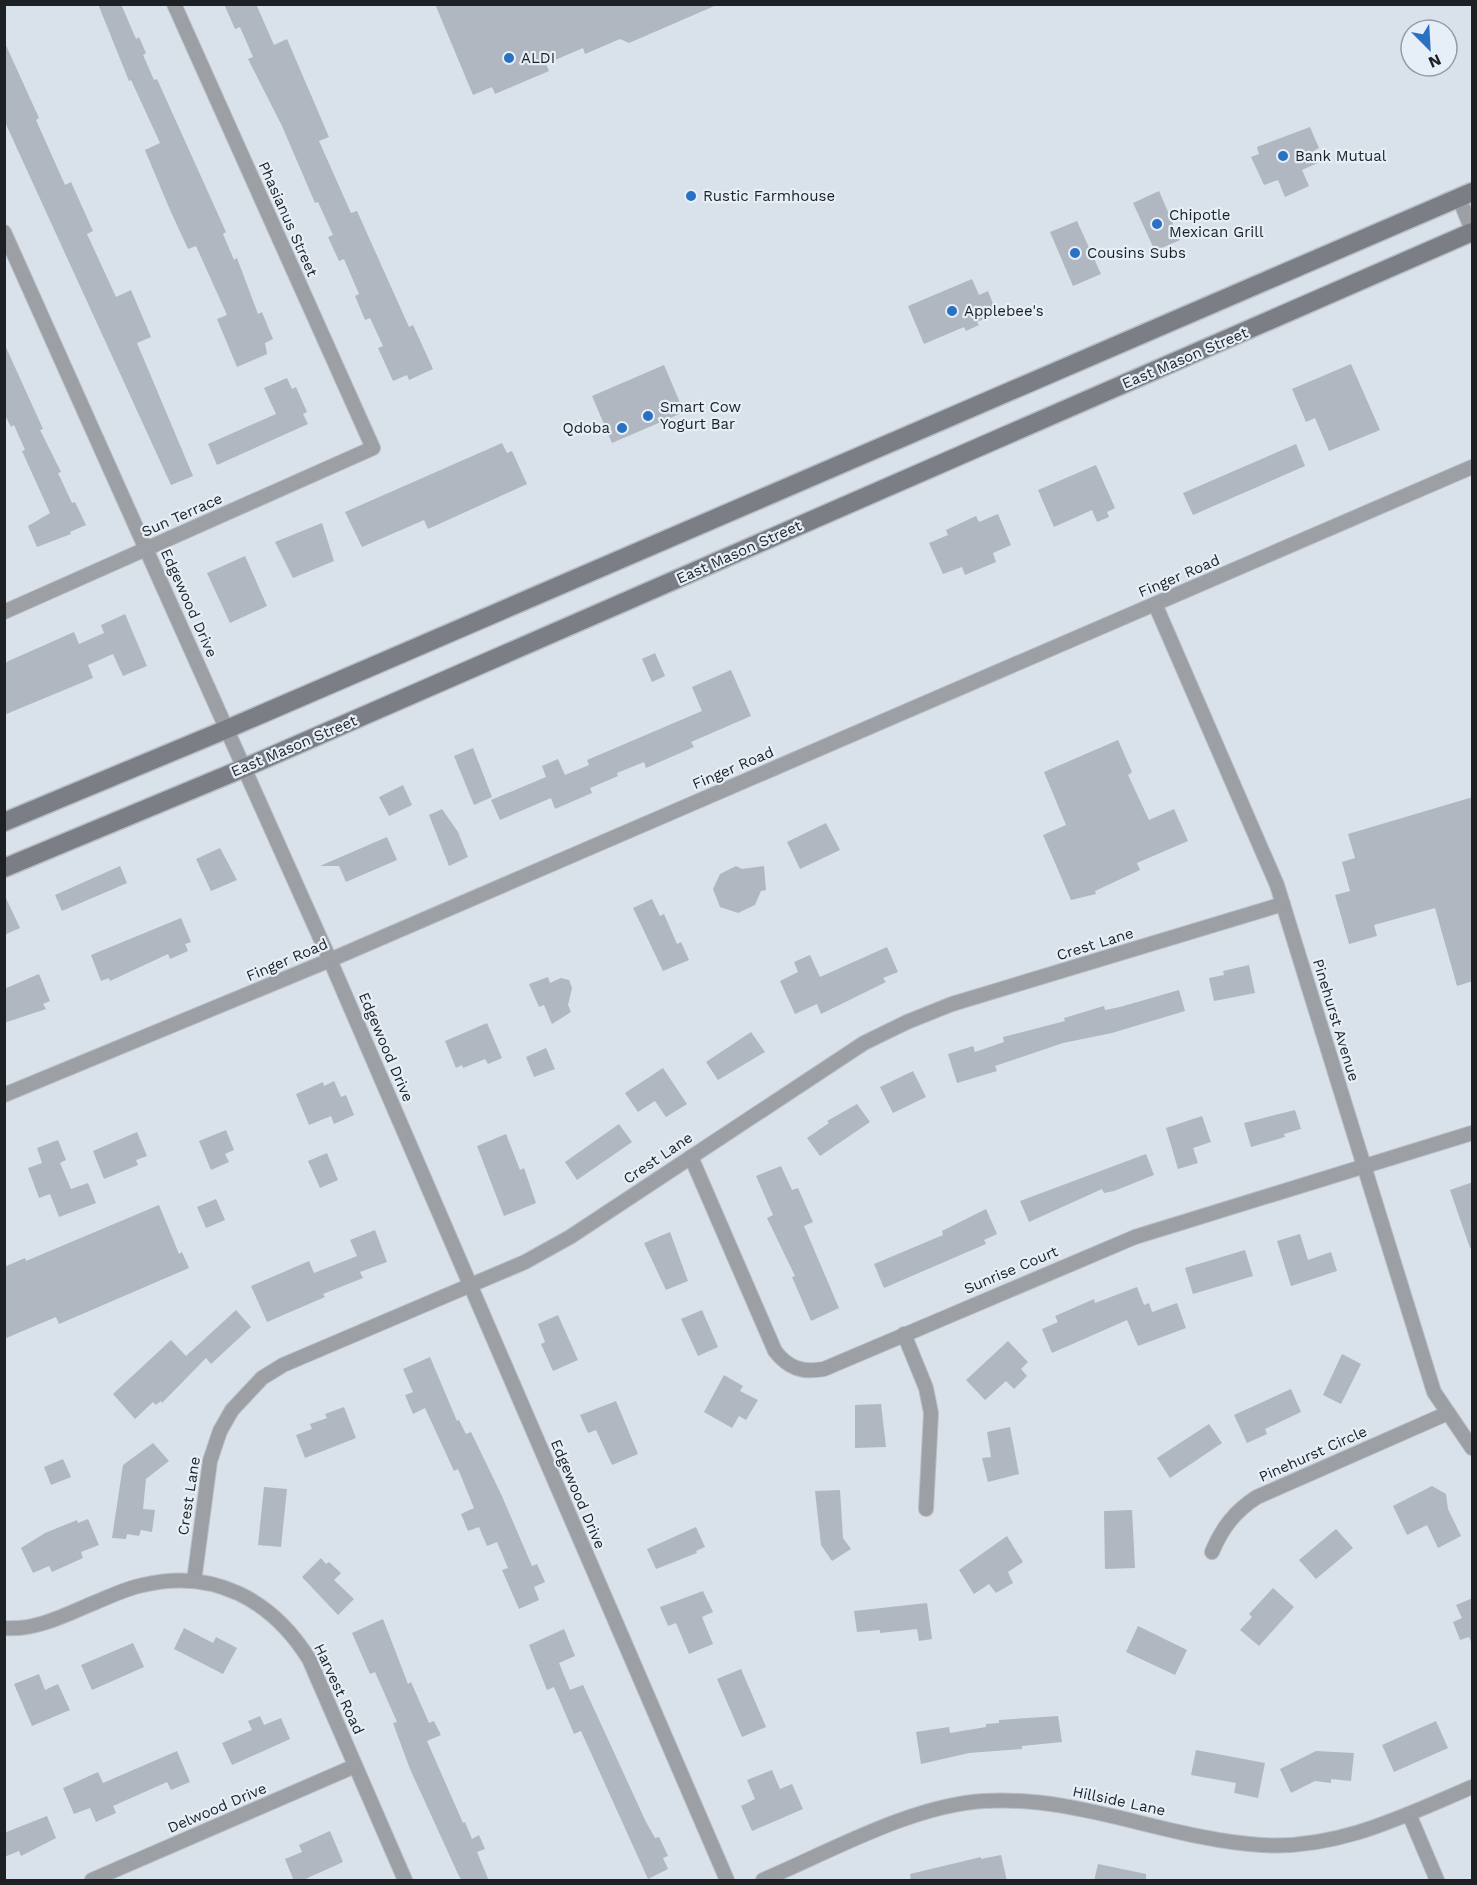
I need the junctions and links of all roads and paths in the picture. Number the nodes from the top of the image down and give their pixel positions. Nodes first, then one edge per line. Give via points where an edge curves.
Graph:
1 (174, 4) edge
2 (1466, 195) edge
3 (1473, 231) edge
4 (4, 232) edge
5 (373, 448) joint
6 (1473, 467) edge
7 (146, 549) junction
8 (1155, 604) junction
9 (4, 612) edge
10 (227, 729) junction
11 (244, 768) junction
12 (4, 822) edge
13 (4, 868) edge
14 (1283, 904) junction
15 (330, 960) junction
16 (4, 1095) edge
17 (1473, 1133) edge
18 (691, 1157) junction
19 (1364, 1166) junction
20 (471, 1286) junction
21 (904, 1334) junction
22 (1448, 1413) junction
23 (1473, 1448) edge
24 (926, 1509) dead end
25 (1212, 1552) dead end
26 (194, 1581) junction
27 (4, 1628) edge
28 (356, 1766) junction
29 (1473, 1787) edge
30 (1409, 1814) junction
31 (92, 1881) edge
32 (405, 1881) edge
33 (727, 1881) edge
34 (763, 1881) edge
35 (1437, 1881) edge

1 - 5 street, Phasianus Street
2 - 3 street
2 - 10 main road
3 - 11 main road, East Mason Street
4 - 7 street, Edgewood Drive
5 - 7 street, Sun Terrace
6 - 8 street, Finger Road
7 - 9 street, Sun Terrace
7 - 10 street, Edgewood Drive
8 - 14 street, Pinehurst Avenue
8 - 15 street, Finger Road
10 - 11 street, Edgewood Drive
10 - 12 main road
11 - 13 main road, East Mason Street
11 - 15 street, Edgewood Drive
14 - 18 street, Crest Lane via 907,1022 823,1068
14 - 19 street, Pinehurst Avenue
15 - 16 street, Finger Road
15 - 20 street, Edgewood Drive
17 - 19 street, Sunrise Court
18 - 20 street, Crest Lane via 570,1237
18 - 21 street, Sunrise Court via 782,1360 802,1371 824,1369
19 - 21 street, Sunrise Court via 1135,1237
19 - 22 street, Pinehurst Avenue via 1434,1392
20 - 26 street, Crest Lane via 283,1365 245,1394 220,1431 210,1461
20 - 33 street, Edgewood Drive
21 - 24 street via 921,1373 931,1413
22 - 23 street, Pinehurst Avenue
22 - 25 street, Pinehurst Circle via 1257,1497 1227,1523
26 - 27 street, Harvest Road via 142,1585 43,1624
26 - 28 street, Harvest Road via 245,1595 283,1623 309,1659
28 - 31 street, Delwood Drive
28 - 32 street, Harvest Road
29 - 30 street, Hillside Lane
30 - 34 street, Hillside Lane via 1328,1841 1262,1845 1226,1841 1048,1803 981,1801 921,1813
30 - 35 street

